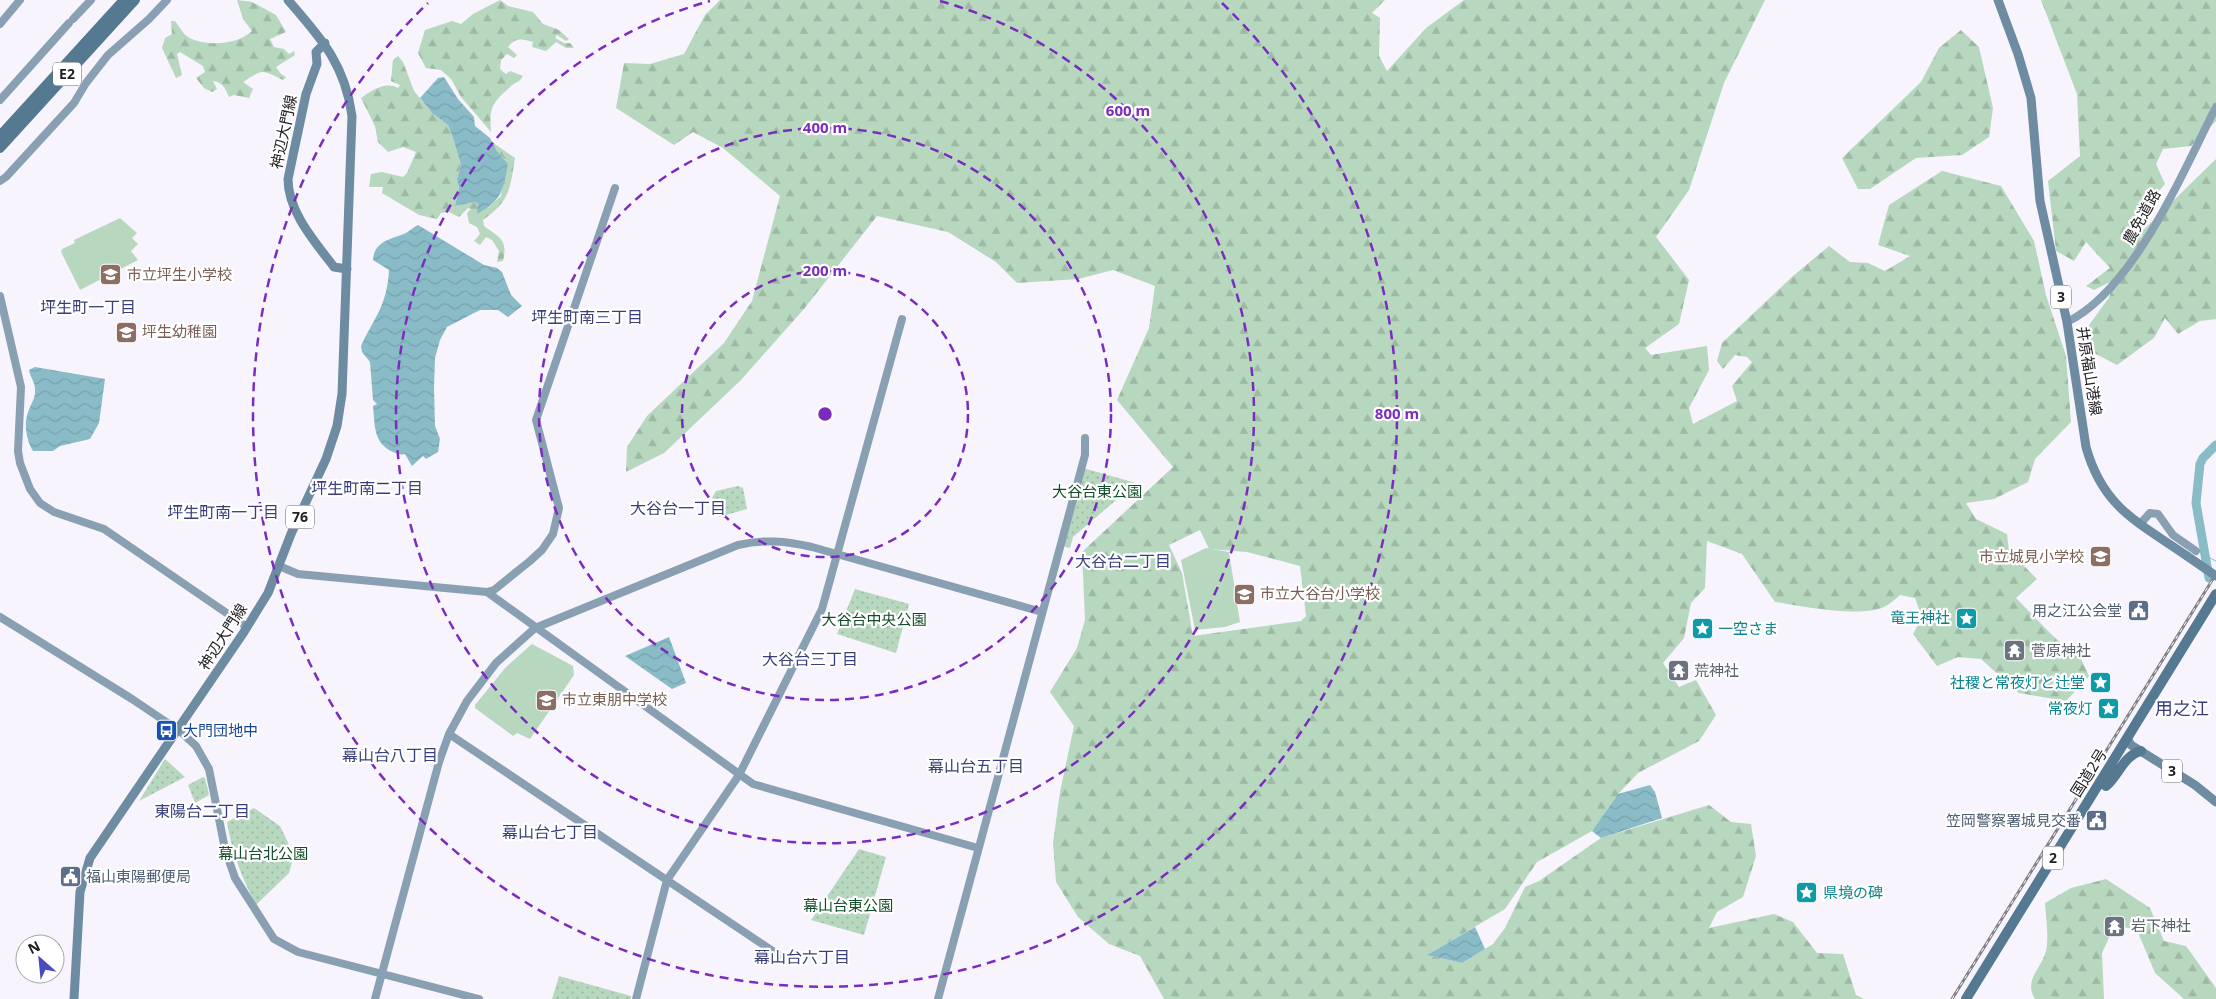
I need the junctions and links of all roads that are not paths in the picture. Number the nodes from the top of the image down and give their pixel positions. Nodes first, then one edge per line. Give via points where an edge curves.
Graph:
1 (20, 0) edge
2 (91, 0) edge
3 (124, 0) edge
4 (135, 0) edge
5 (166, 0) edge
6 (288, 0) edge
7 (1998, 0) edge
8 (0, 24) edge
9 (325, 43) junction
10 (0, 100) edge
11 (2216, 107) edge
12 (0, 136) edge
13 (0, 148) edge
14 (0, 181) edge
15 (615, 188) dead end
16 (347, 269) junction
17 (0, 296) edge
18 (902, 318) dead end
19 (2068, 322) junction
20 (1085, 438) dead end
21 (2140, 524) junction
22 (2196, 551) dead end
23 (838, 555) junction
24 (279, 566) junction
25 (2216, 576) edge
26 (487, 592) junction
27 (2216, 594) edge
28 (1042, 612) junction
29 (0, 617) edge
30 (248, 627) junction
31 (535, 628) junction
32 (177, 729) junction
33 (450, 734) junction
34 (2131, 742) junction
35 (2141, 751) junction
36 (738, 775) junction
37 (2106, 786) junction
38 (2214, 795) edge
39 (978, 848) junction
40 (667, 880) junction
41 (789, 962) dead end
42 (382, 974) junction
43 (74, 999) edge
44 (375, 999) edge
45 (479, 999) edge
46 (636, 999) edge
47 (938, 999) edge
48 (1966, 999) edge
49 (1973, 999) edge

1 - 8 street
2 - 10 street
3 - 12 highway, E2
4 - 13 highway, E2
5 - 14 street via 108,55 74,103
6 - 9 main road, 神辺大門線 / 76
7 - 19 main road, 井原福山港線 / 3 via 2031,98 2040,201
9 - 16 main road, 神辺大門線 / 76 via 344,77 352,116
9 - 16 main road, 神辺大門線 via 316,52 317,64 306,94 288,178 289,192 296,213 334,267
11 - 19 street, 農免道路 via 2137,255 2107,290
15 - 26 street via 536,420 559,508 553,534 542,550 524,566
16 - 24 main road, 神辺大門線 / 76 via 342,394 337,426
17 - 30 street via 21,387 20,463 30,489 40,503 54,512 104,529
18 - 23 street
19 - 21 main road, 井原福山港線 / 3 via 2086,447 2092,466 2109,496
20 - 28 street via 1084,455
21 - 22 street via 2150,513 2158,514 2173,535
21 - 25 main road, 井原福山港線 / 3, bridge
23 - 28 street
23 - 31 street via 778,540 738,545
23 - 36 street via 822,609
24 - 26 street via 298,574
24 - 30 main road, 神辺大門線 / 76
26 - 31 street
27 - 34 highway, 国道2号 / 2
28 - 39 street
29 - 32 street
30 - 32 main road, 神辺大門線 / 76
31 - 33 street via 496,662 467,701
31 - 36 street
32 - 42 street via 199,749 209,769 225,849 235,878 274,939 298,952
32 - 43 main road, 神辺大門線 / 76 via 97,847 85,871 80,892
33 - 40 street
33 - 42 street via 436,770
34 - 35 main road, 3
34 - 37 highway, 国道2号 / 2
34 - 38 main road, 3
34 - 48 highway, 国道2号 / 2
35 - 37 highway via 2127,758
35 - 38 main road, 3
36 - 39 street via 767,790
36 - 40 street
37 - 49 highway, 国道2号 / 2
39 - 47 street
40 - 41 street
40 - 46 street
42 - 44 street
42 - 45 street

